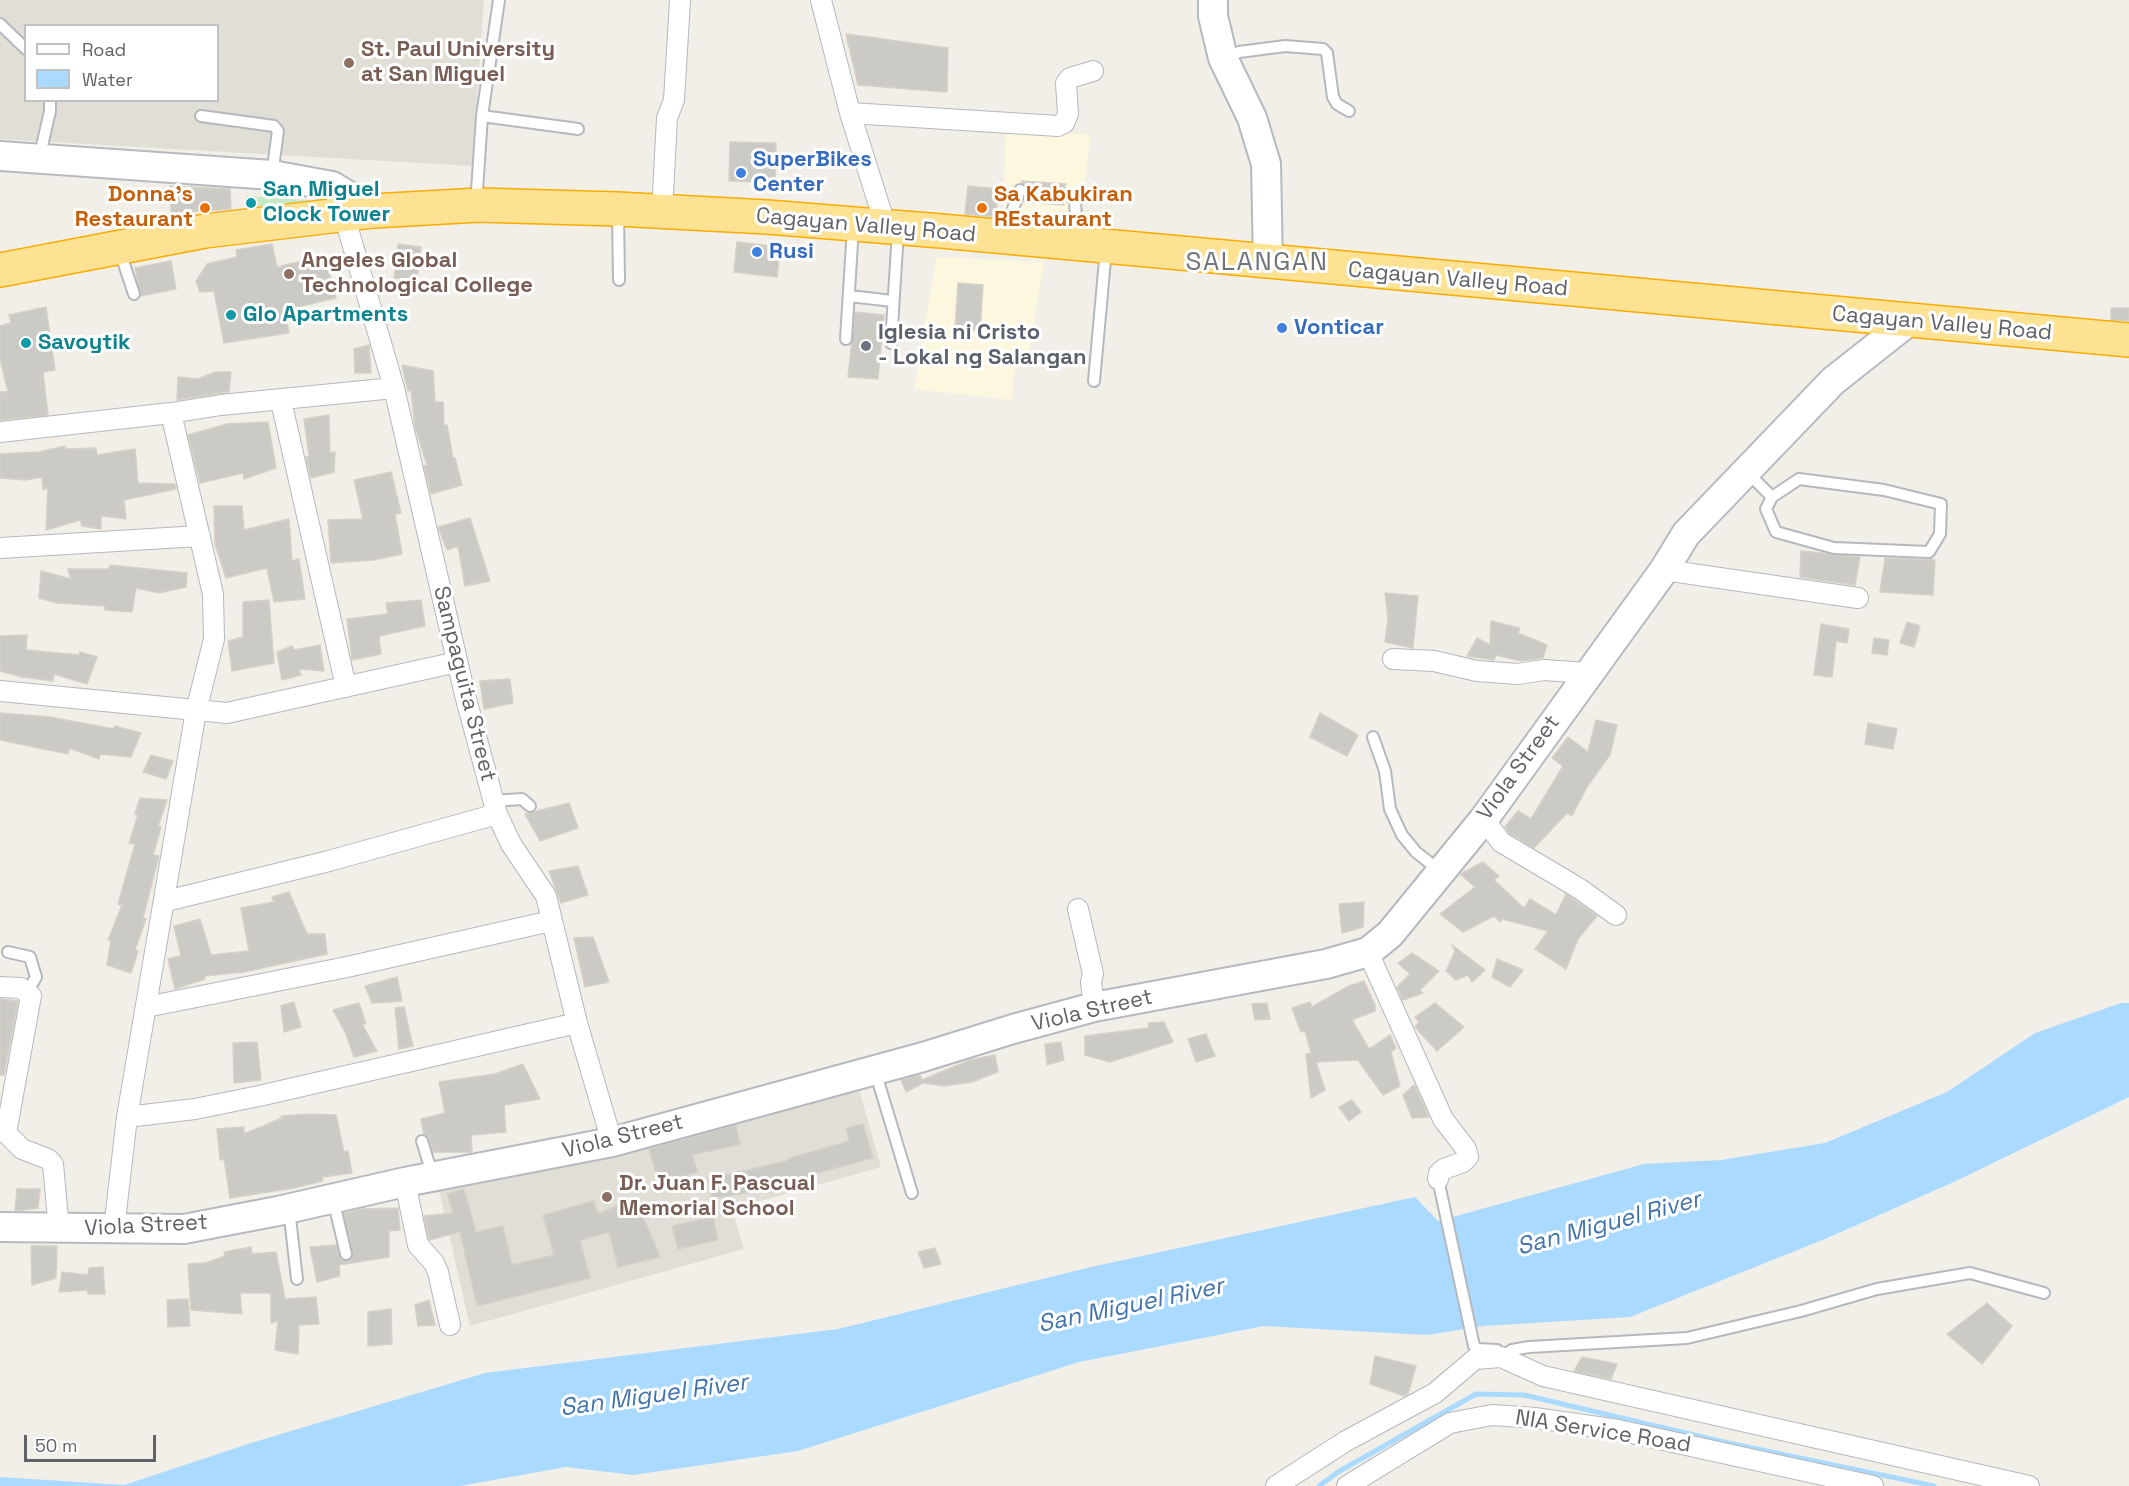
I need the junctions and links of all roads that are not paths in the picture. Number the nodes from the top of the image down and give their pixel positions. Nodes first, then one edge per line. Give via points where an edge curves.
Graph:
1 (499, 0) edge
2 (680, 0) edge
3 (822, 0) edge
4 (1214, 0) edge
5 (0, 24) edge
6 (24, 46) edge
7 (1223, 58) junction
8 (1093, 71) dead end
9 (50, 102) edge
10 (1349, 111) dead end
11 (850, 113) junction
12 (201, 116) dead end
13 (482, 116) junction
14 (578, 129) dead end
15 (0, 156) edge
16 (39, 159) junction
17 (272, 175) junction
18 (1020, 190) dead end
19 (1065, 194) dead end
20 (479, 205) junction
21 (618, 209) junction
22 (662, 212) junction
23 (358, 213) junction
24 (853, 224) junction
25 (892, 227) junction
26 (1010, 238) junction
27 (118, 246) junction
28 (1091, 246) junction
29 (1268, 263) junction
30 (0, 270) edge
31 (619, 280) dead end
32 (134, 294) dead end
33 (849, 297) junction
34 (893, 301) junction
35 (1909, 321) junction
36 (846, 339) dead end
37 (2129, 340) edge
38 (891, 343) dead end
39 (1094, 381) dead end
40 (394, 388) junction
41 (281, 401) junction
42 (171, 413) junction
43 (0, 432) edge
44 (1746, 471) junction
45 (1772, 497) junction
46 (200, 536) junction
47 (0, 548) edge
48 (1664, 570) junction
49 (1858, 598) dead end
50 (1393, 659) dead end
51 (457, 662) junction
52 (1587, 673) junction
53 (346, 687) junction
54 (0, 691) edge
55 (196, 711) junction
56 (1373, 737) dead end
57 (530, 806) dead end
58 (495, 808) junction
59 (1484, 819) junction
60 (1440, 871) junction
61 (166, 901) junction
62 (1078, 909) dead end
63 (1616, 915) dead end
64 (551, 921) junction
65 (8, 952) dead end
66 (1368, 952) junction
67 (0, 987) edge
68 (28, 991) junction
69 (146, 1007) junction
70 (1094, 1007) junction
71 (577, 1023) junction
72 (874, 1070) junction
73 (127, 1117) junction
74 (422, 1141) dead end
75 (612, 1142) junction
76 (433, 1177) junction
77 (1438, 1179) joint
78 (405, 1182) junction
79 (912, 1193) dead end
80 (333, 1199) junction
81 (289, 1209) junction
82 (0, 1227) edge
83 (114, 1229) junction
84 (59, 1230) junction
85 (346, 1254) dead end
86 (297, 1279) dead end
87 (2044, 1293) dead end
88 (450, 1325) dead end
89 (1501, 1357) junction
90 (1438, 1396) junction
91 (1449, 1420) junction
92 (1276, 1486) edge
93 (1347, 1486) edge
94 (1873, 1486) edge
95 (2030, 1486) edge

1 - 13 lane
2 - 22 street
3 - 11 street
4 - 7 street via 1213,16
5 - 6 lane
7 - 10 lane via 1285,45 1323,49 1327,53 1333,97
7 - 29 street via 1261,142 1268,187
8 - 11 street via 1066,83 1068,114 1058,126
9 - 16 lane
11 - 25 street
12 - 17 lane via 274,126 278,130
13 - 14 lane
13 - 20 lane
15 - 16 street
16 - 17 street
17 - 23 street via 332,186
18 - 26 lane via 1010,218
19 - 28 lane via 1075,199
20 - 21 highway, Cagayan Valley Road
20 - 23 highway, Cagayan Valley Road
21 - 22 highway, Cagayan Valley Road
21 - 31 lane
22 - 24 highway, Cagayan Valley Road
23 - 27 highway, Cagayan Valley Road via 204,231
23 - 40 street, Sampaguita Street
24 - 25 highway, Cagayan Valley Road
24 - 33 lane
25 - 26 highway, Cagayan Valley Road
25 - 34 lane
26 - 28 highway, Cagayan Valley Road
27 - 30 highway, Cagayan Valley Road
27 - 32 lane
28 - 29 highway, Cagayan Valley Road
28 - 39 lane
29 - 35 highway, Cagayan Valley Road
33 - 34 lane
33 - 36 lane
34 - 38 lane
35 - 37 highway, Cagayan Valley Road
35 - 44 street, Viola Street via 1833,381
40 - 41 street
40 - 51 street, Sampaguita Street
41 - 42 street
41 - 53 street
42 - 43 street
42 - 46 street
44 - 45 lane
44 - 48 street, Viola Street via 1686,534
45 - 45 lane via 1766,509 1776,532 1833,548 1929,552 1940,534 1941,504 1884,490 1799,479
46 - 47 street
46 - 55 street via 213,594 215,628
48 - 49 street
48 - 52 street, Viola Street
50 - 52 street via 1518,674 1544,670
51 - 53 street
51 - 58 street, Sampaguita Street
52 - 59 street, Viola Street
53 - 55 street via 228,713
54 - 55 street
55 - 61 street
56 - 60 lane via 1385,771 1390,809 1402,835
57 - 58 lane via 522,799
58 - 61 street via 328,861
58 - 64 street, Sampaguita Street via 511,844 543,889
59 - 60 street, Viola Street
59 - 63 street via 1501,842
60 - 66 street, Viola Street via 1390,934
61 - 69 street
62 - 70 street via 1093,974
64 - 69 street
64 - 71 street, Sampaguita Street
65 - 68 lane via 30,957 36,977
66 - 70 street, Viola Street via 1326,964
66 - 77 street via 1443,1119 1466,1149 1468,1157 1444,1169
67 - 68 street
68 - 84 street via 30,1002 6,1133 22,1149 53,1164
69 - 73 street
70 - 72 street, Viola Street
71 - 73 street via 195,1109
71 - 75 street, Sampaguita Street
72 - 75 street, Viola Street
72 - 79 lane
73 - 83 street
74 - 76 lane
75 - 76 street, Viola Street
76 - 78 street, Viola Street
77 - 89 lane via 1474,1346 1497,1350
78 - 80 street, Viola Street
78 - 88 street via 418,1245 438,1272
80 - 81 street, Viola Street
80 - 85 lane
81 - 83 street, Viola Street via 184,1228
81 - 86 lane
82 - 84 street, Viola Street
83 - 84 street, Viola Street
87 - 89 lane via 1970,1273 1877,1289 1686,1338 1529,1347
89 - 90 street via 1475,1359
89 - 95 street via 1543,1376
90 - 91 street
90 - 92 street via 1346,1441
91 - 93 street, NIA Service Road
91 - 94 street, NIA Service Road via 1492,1415 1606,1428

